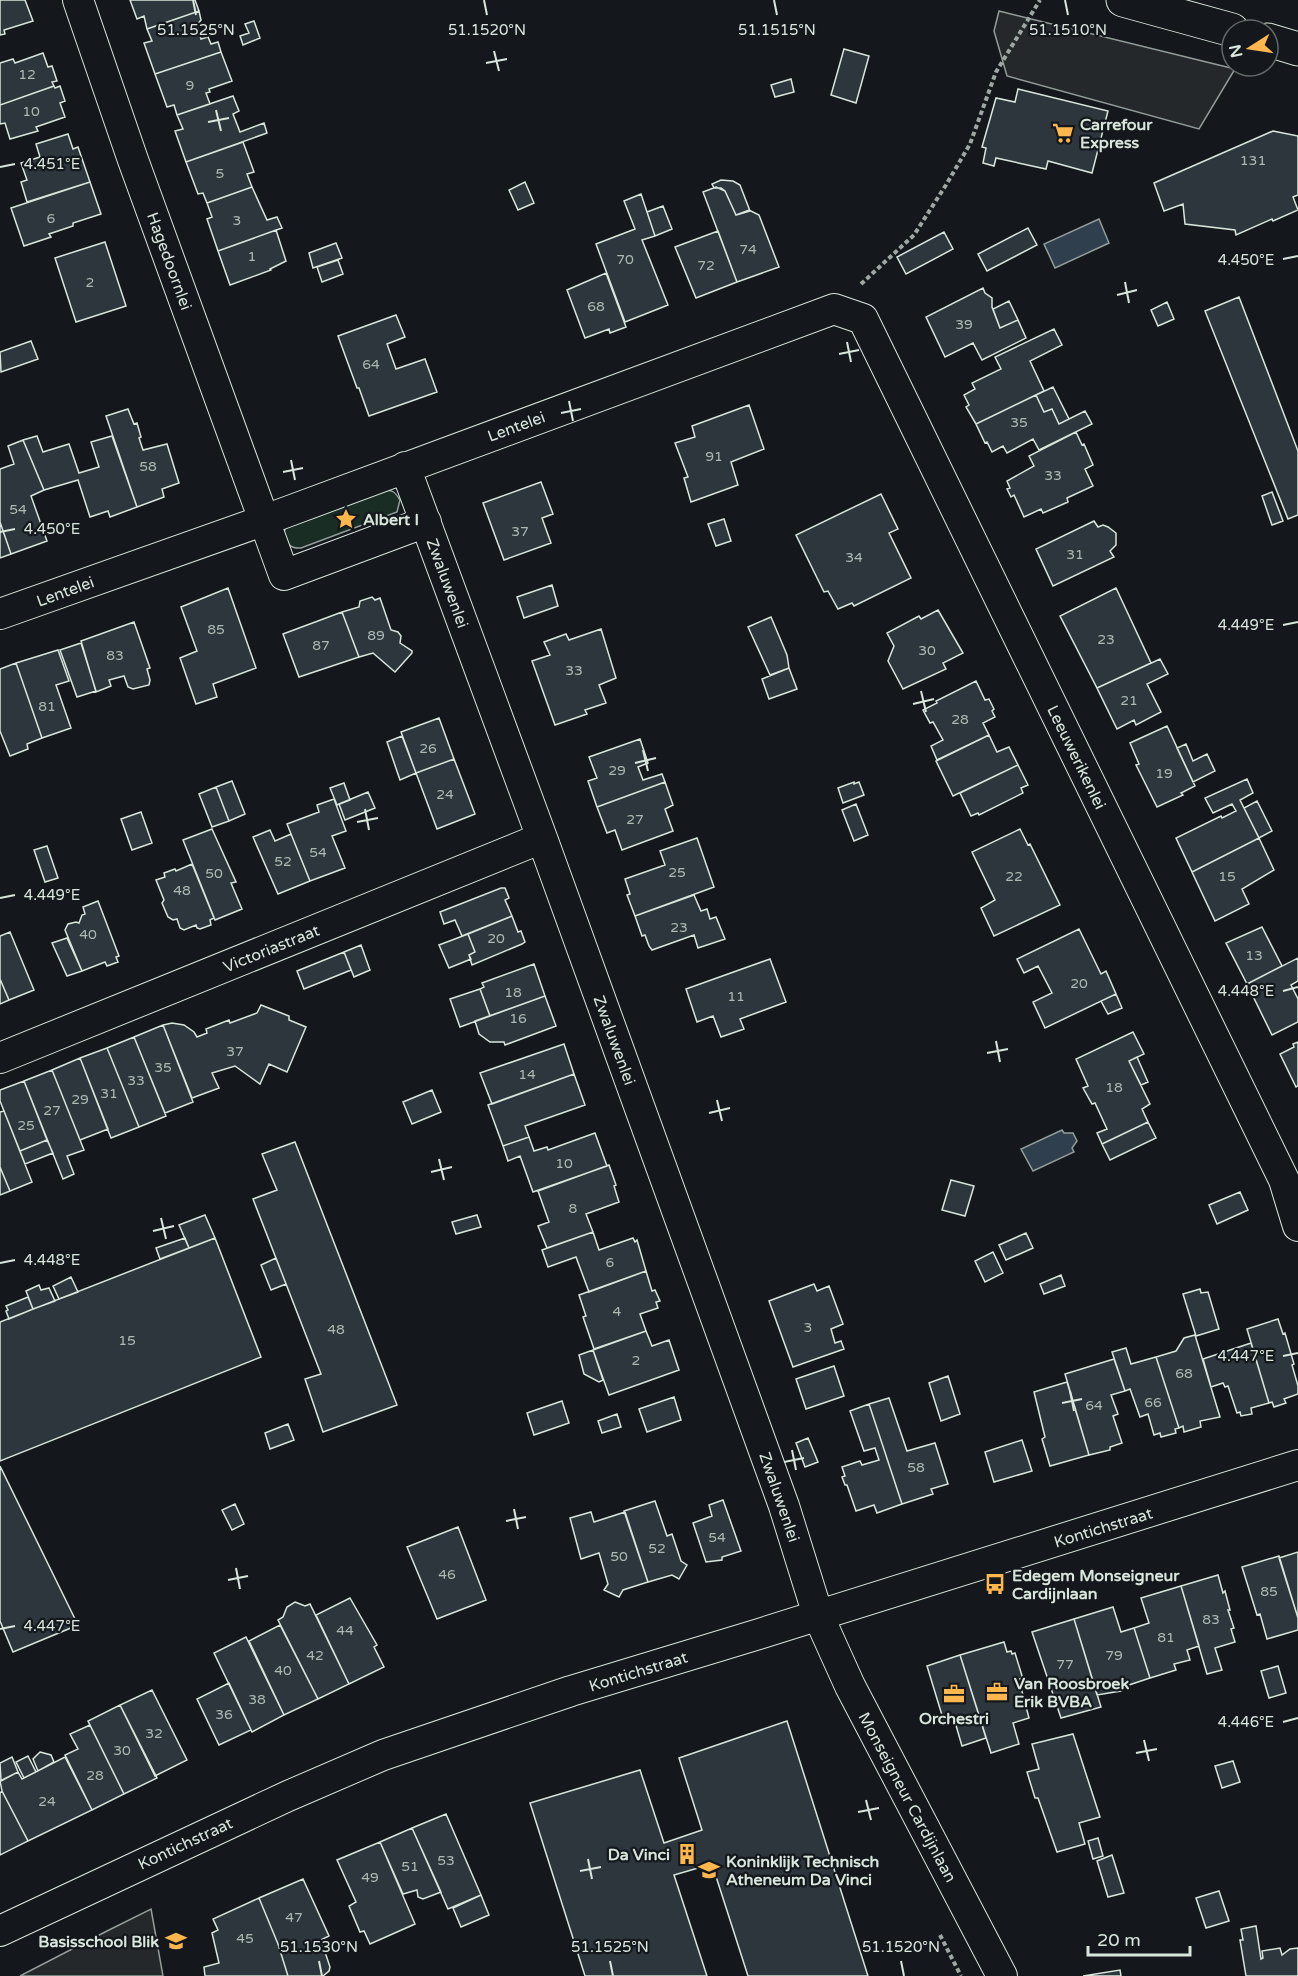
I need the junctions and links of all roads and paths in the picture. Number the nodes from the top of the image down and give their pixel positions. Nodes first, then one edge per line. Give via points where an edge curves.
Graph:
1 (78, 0) edge
2 (1040, 0) edge
3 (1123, 0) edge
4 (1220, 27) edge
5 (1280, 44) edge
6 (1298, 49) edge
7 (834, 309) junction
8 (405, 467) junction
9 (265, 520) junction
10 (426, 522) junction
11 (0, 614) edge
12 (542, 838) junction
13 (0, 1058) edge
14 (1298, 1226) edge
15 (1298, 1465) edge
16 (818, 1615) junction
17 (0, 1931) edge
18 (1002, 1976) edge

1 - 9 street, Hagedoornlei
2 - 7 path via 996,72 970,144 914,235
3 - 4 main road
5 - 6 main road
7 - 8 street, Lentelei
7 - 14 street, Leeuwerikenlei via 863,319 1284,1180
8 - 9 street, Lentelei
8 - 10 street, Zwaluwenlei
9 - 10 street via 284,575
9 - 11 street, Lentelei
10 - 12 street, Zwaluwenlei
12 - 13 street, Victoriastraat
12 - 16 street, Zwaluwenlei via 784,1506
15 - 16 street, Kontichstraat
16 - 17 street, Kontichstraat via 571,1691 383,1755
16 - 18 street, Monseigneur Cardijnlaan via 850,1686

